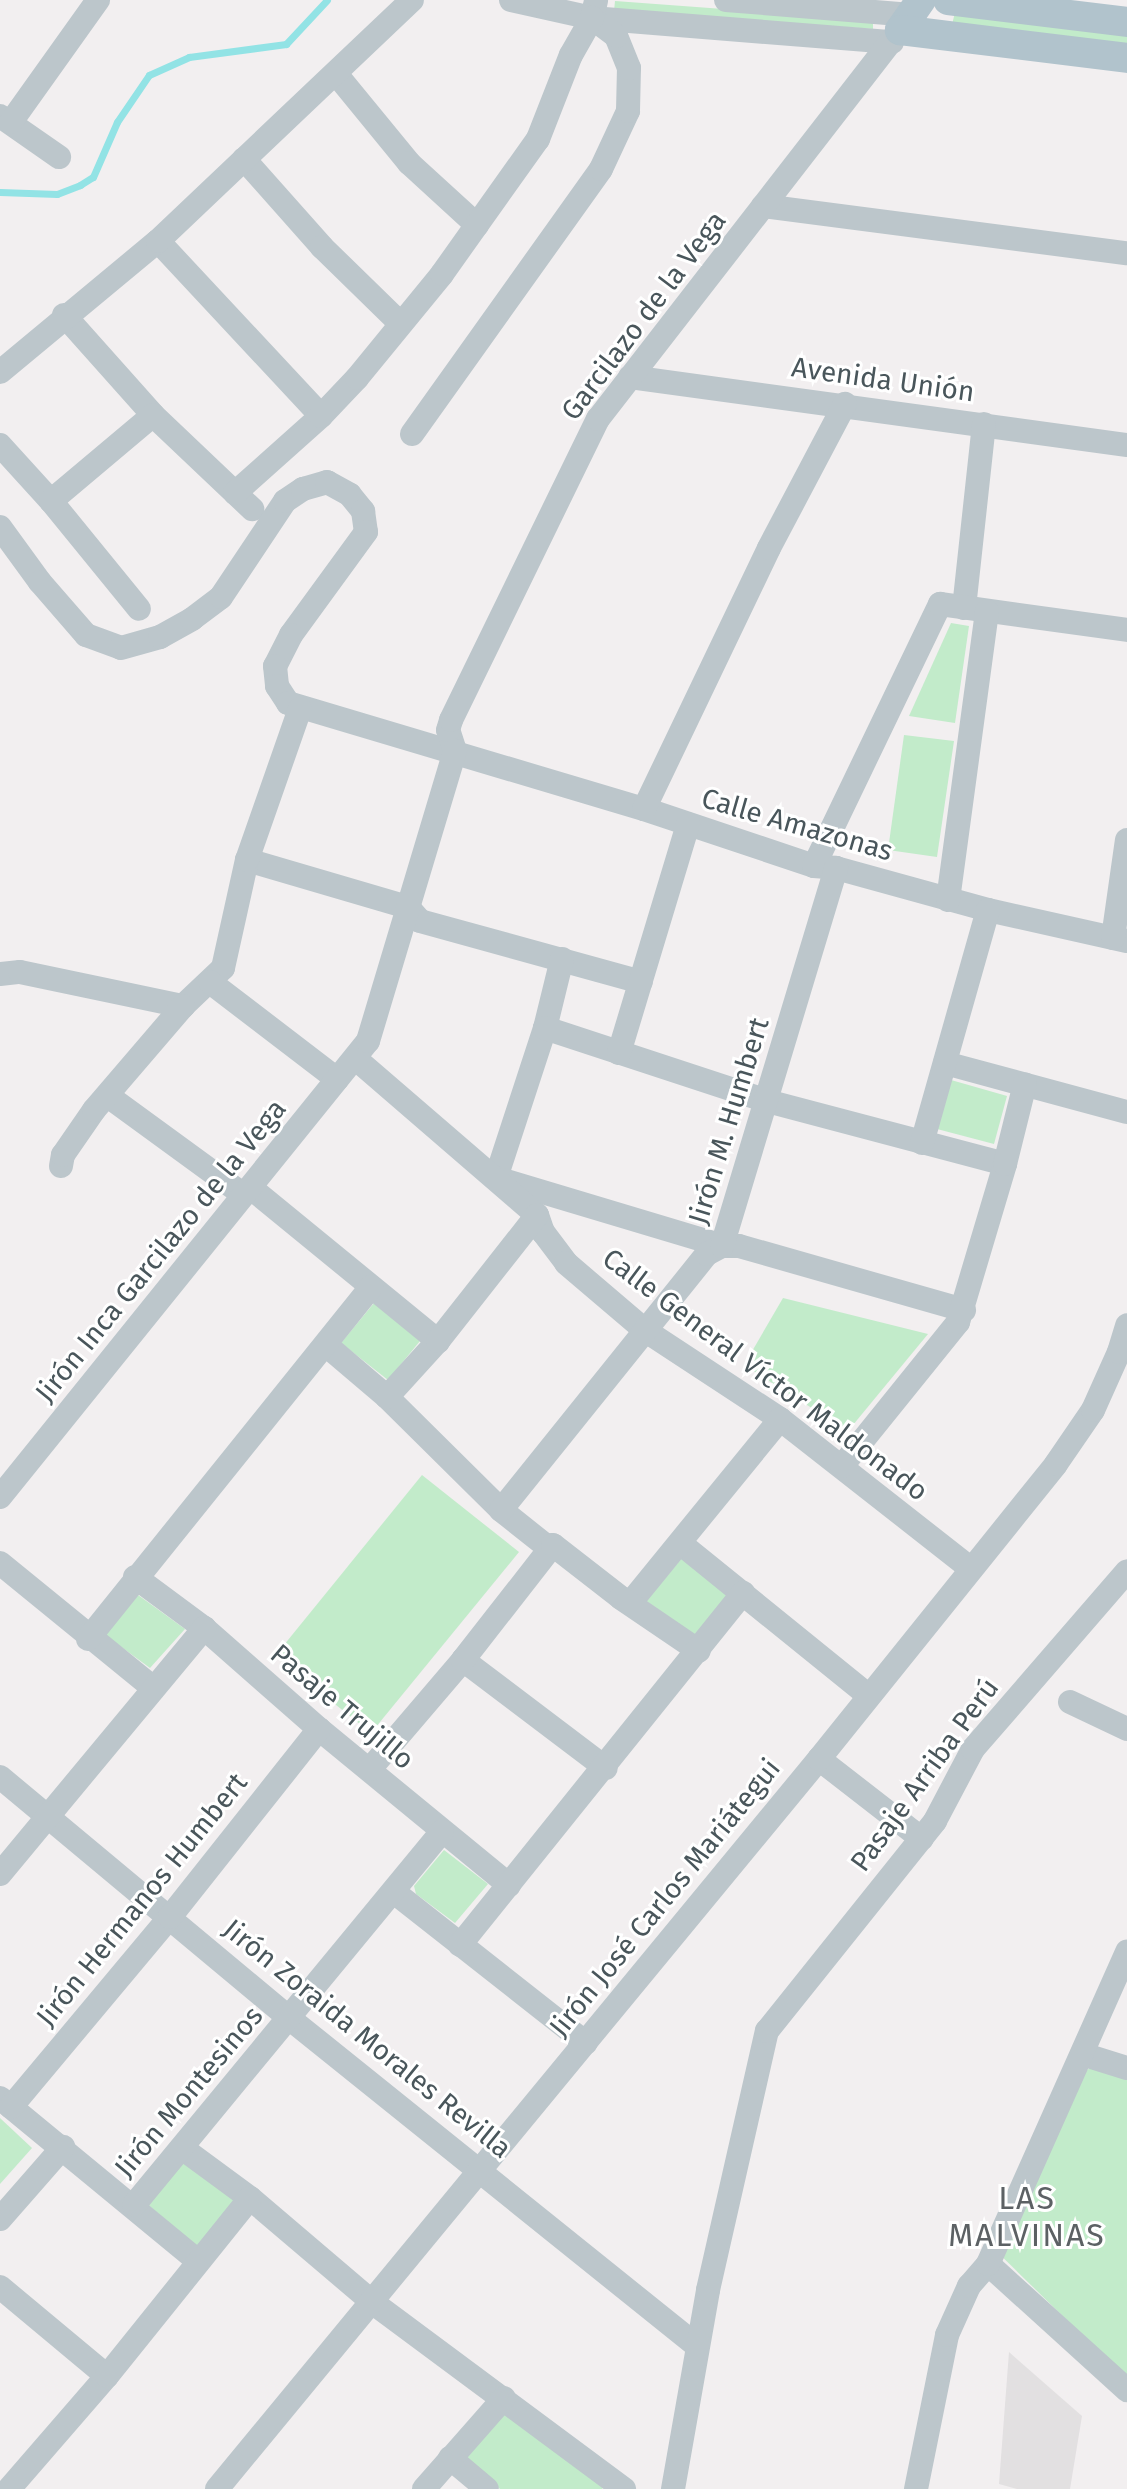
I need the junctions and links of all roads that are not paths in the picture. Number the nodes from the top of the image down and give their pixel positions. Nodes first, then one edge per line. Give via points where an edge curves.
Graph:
1 (98, 0) edge
2 (412, 0) edge
3 (511, 0) edge
4 (726, 0) edge
5 (948, 0) edge
6 (594, 9) edge
7 (906, 22) edge
8 (1127, 22) edge
9 (1127, 58) edge
10 (337, 75) junction
11 (6, 119) edge
12 (59, 157) dead end
13 (244, 159) junction
14 (763, 206) junction
15 (477, 225) junction
16 (158, 241) junction
17 (1127, 253) edge
18 (64, 315) junction
19 (400, 323) junction
20 (0, 372) edge
21 (630, 377) junction
22 (845, 404) junction
23 (153, 415) junction
24 (321, 416) junction
25 (984, 424) junction
26 (412, 434) dead end
27 (0, 445) edge
28 (1127, 445) edge
29 (51, 501) junction
30 (0, 527) edge
31 (139, 609) dead end
32 (976, 610) junction
33 (1127, 630) edge
34 (294, 706) junction
35 (455, 751) junction
36 (644, 809) junction
37 (688, 824) junction
38 (1127, 840) edge
39 (247, 860) junction
40 (825, 867) junction
41 (948, 900) junction
42 (408, 907) junction
43 (988, 910) junction
44 (1120, 939) edge
45 (562, 959) junction
46 (0, 974) edge
47 (210, 982) junction
48 (641, 982) junction
49 (183, 1006) junction
50 (545, 1028) junction
51 (619, 1053) junction
52 (356, 1059) junction
53 (945, 1063) junction
54 (337, 1079) junction
55 (1025, 1084) junction
56 (108, 1096) junction
57 (767, 1101) junction
58 (1127, 1112) edge
59 (922, 1143) junction
60 (1005, 1164) junction
61 (61, 1166) dead end
62 (496, 1178) junction
63 (248, 1192) junction
64 (537, 1215) junction
65 (722, 1246) junction
66 (371, 1287) junction
67 (964, 1310) junction
68 (1127, 1325) edge
69 (646, 1331) junction
70 (438, 1341) junction
71 (326, 1345) junction
72 (387, 1397) junction
73 (780, 1419) junction
74 (842, 1466) junction
75 (0, 1497) edge
76 (501, 1510) junction
77 (680, 1543) junction
78 (551, 1547) junction
79 (0, 1563) edge
80 (971, 1569) junction
81 (1127, 1571) edge
82 (135, 1577) junction
83 (743, 1593) junction
84 (631, 1602) junction
85 (204, 1628) junction
86 (88, 1639) junction
87 (699, 1651) junction
88 (463, 1660) junction
89 (153, 1688) junction
90 (868, 1695) junction
91 (1070, 1702) dead end
92 (319, 1729) junction
93 (1127, 1729) edge
94 (819, 1759) junction
95 (606, 1768) junction
96 (370, 1769) junction
97 (0, 1777) edge
98 (47, 1816) junction
99 (442, 1831) junction
100 (922, 1839) junction
101 (0, 1874) edge
102 (509, 1885) junction
103 (394, 1892) junction
104 (170, 1917) junction
105 (460, 1945) junction
106 (1127, 1952) edge
107 (289, 2018) junction
108 (586, 2043) junction
109 (1082, 2054) junction
110 (1127, 2068) edge
111 (6, 2102) edge
112 (63, 2147) junction
113 (182, 2148) junction
114 (480, 2169) junction
115 (250, 2198) junction
116 (134, 2205) junction
117 (0, 2219) edge
118 (198, 2261) junction
119 (988, 2264) junction
120 (0, 2287) edge
121 (372, 2302) junction
122 (699, 2336) junction
123 (107, 2376) junction
124 (1127, 2390) edge
125 (504, 2398) junction
126 (450, 2458) junction
127 (9, 2489) edge
128 (217, 2489) edge
129 (424, 2489) edge
130 (487, 2489) edge
131 (624, 2489) edge
132 (673, 2489) edge
133 (916, 2489) edge

1 - 11 street
2 - 10 street
3 - 6 street
4 - 7 street
5 - 8 main road
6 - 7 street
6 - 15 street via 538,139
6 - 26 street via 616,36 629,68 628,111 601,169
7 - 9 main road
7 - 14 street, Garcilazo de la Vega
10 - 13 street
10 - 15 street via 409,163
11 - 12 street
13 - 16 street
13 - 19 street via 322,247
14 - 17 street
14 - 21 street, Garcilazo de la Vega
15 - 19 street
16 - 18 street
16 - 24 street
18 - 20 street
18 - 23 street
19 - 24 street
21 - 22 street, Avenida Unión
21 - 35 street, Garcilazo de la Vega via 598,419 451,720 448,730
22 - 25 street, Avenida Unión
22 - 36 street via 769,548
23 - 24 street via 244,501
23 - 29 street
25 - 28 street, Avenida Unión
25 - 32 street
27 - 29 street
29 - 31 street
30 - 34 street via 86,635 121,648 160,637 221,597 285,501 327,482 350,495 363,511 366,532 291,635 275,666 277,686
32 - 33 street
32 - 40 street, Jirón M. Humbert via 940,604
32 - 41 street
34 - 35 street, Calle Amazonas
34 - 39 street
35 - 36 street, Calle Amazonas
35 - 42 street, Garcilazo de la Vega
36 - 37 street, Calle Amazonas
37 - 40 street, Calle Amazonas
37 - 48 street
38 - 44 street
39 - 42 street
39 - 47 street via 223,968
40 - 41 street, Calle Amazonas
40 - 57 street, Jirón M. Humbert
41 - 43 street, Calle Amazonas
42 - 45 street via 420,921
42 - 52 street, Jirón Inca Garcilazo de la Vega via 368,1041
43 - 44 street, Calle Amazonas
43 - 53 street
45 - 48 street
45 - 50 street
46 - 49 street via 20,972
47 - 49 street
47 - 54 street
48 - 51 street
49 - 56 street
50 - 51 street
50 - 62 street
51 - 57 street
52 - 54 street, Jirón Inca Garcilazo de la Vega
52 - 62 street, Calle General Víctor Maldonado
53 - 55 street
53 - 59 street
54 - 63 street, Jirón Inca Garcilazo de la Vega
55 - 58 street
55 - 60 street
56 - 61 street via 63,1155
56 - 63 street
57 - 59 street
57 - 65 street, Jirón M. Humbert
59 - 60 street
60 - 67 street
62 - 64 street, Calle General Víctor Maldonado
62 - 65 street
63 - 66 street
63 - 75 street, Jirón Inca Garcilazo de la Vega
64 - 69 street, Calle General Víctor Maldonado via 566,1263
64 - 70 street
65 - 67 street via 739,1246
65 - 69 street, Jirón M. Humbert via 707,1254
66 - 70 street
66 - 71 street
67 - 74 street
68 - 80 street, Jirón José Carlos Mariátegui via 1104,1387 1073,1441
69 - 73 street, Calle General Víctor Maldonado
69 - 76 street, Jirón M. Humbert
70 - 72 street
71 - 72 street
71 - 82 street
72 - 76 street
73 - 74 street, Calle General Víctor Maldonado
73 - 77 street
74 - 80 street, Calle General Víctor Maldonado
76 - 78 street
77 - 83 street
77 - 84 street
78 - 84 street
78 - 88 street
79 - 86 street
80 - 90 street, Jirón José Carlos Mariátegui
81 - 100 street, Pasaje Arriba Perú via 973,1749
82 - 85 street, Pasaje Trujillo
82 - 86 street
83 - 87 street
83 - 90 street
84 - 87 street
85 - 89 street
85 - 92 street, Pasaje Trujillo
86 - 89 street
87 - 95 street
88 - 95 street
88 - 96 street
89 - 98 street
90 - 94 street, Jirón José Carlos Mariátegui
91 - 93 street
92 - 96 street, Pasaje Trujillo
92 - 104 street, Jirón Hermanos Humbert
94 - 100 street
94 - 108 street, Jirón José Carlos Mariátegui
95 - 102 street
96 - 99 street, Pasaje Trujillo
97 - 98 street, Jirón Zoraida Morales Revilla
98 - 101 street
98 - 104 street, Jirón Zoraida Morales Revilla
99 - 102 street, Pasaje Trujillo
99 - 103 street, Jirón Montesinos
100 - 122 street, Pasaje Arriba Perú via 767,2031
102 - 105 street
103 - 105 street
103 - 107 street, Jirón Montesinos
104 - 107 street, Jirón Zoraida Morales Revilla
104 - 111 street, Jirón Hermanos Humbert
105 - 108 street
106 - 109 street
107 - 113 street, Jirón Montesinos
107 - 114 street, Jirón Zoraida Morales Revilla
108 - 114 street, Jirón José Carlos Mariátegui
109 - 110 street
109 - 119 street
111 - 112 street
112 - 116 street
112 - 117 street
113 - 115 street
113 - 116 street, Jirón Montesinos
114 - 121 street, Jirón José Carlos Mariátegui
114 - 122 street, Jirón Zoraida Morales Revilla
115 - 118 street
115 - 121 street
116 - 118 street
118 - 123 street
119 - 124 street
119 - 133 street via 969,2286 947,2335
120 - 123 street
121 - 125 street
121 - 128 street, Jirón José Carlos Mariátegui
122 - 132 street, Pasaje Arriba Perú
123 - 127 street
125 - 126 street
125 - 131 street
126 - 129 street
126 - 130 street

